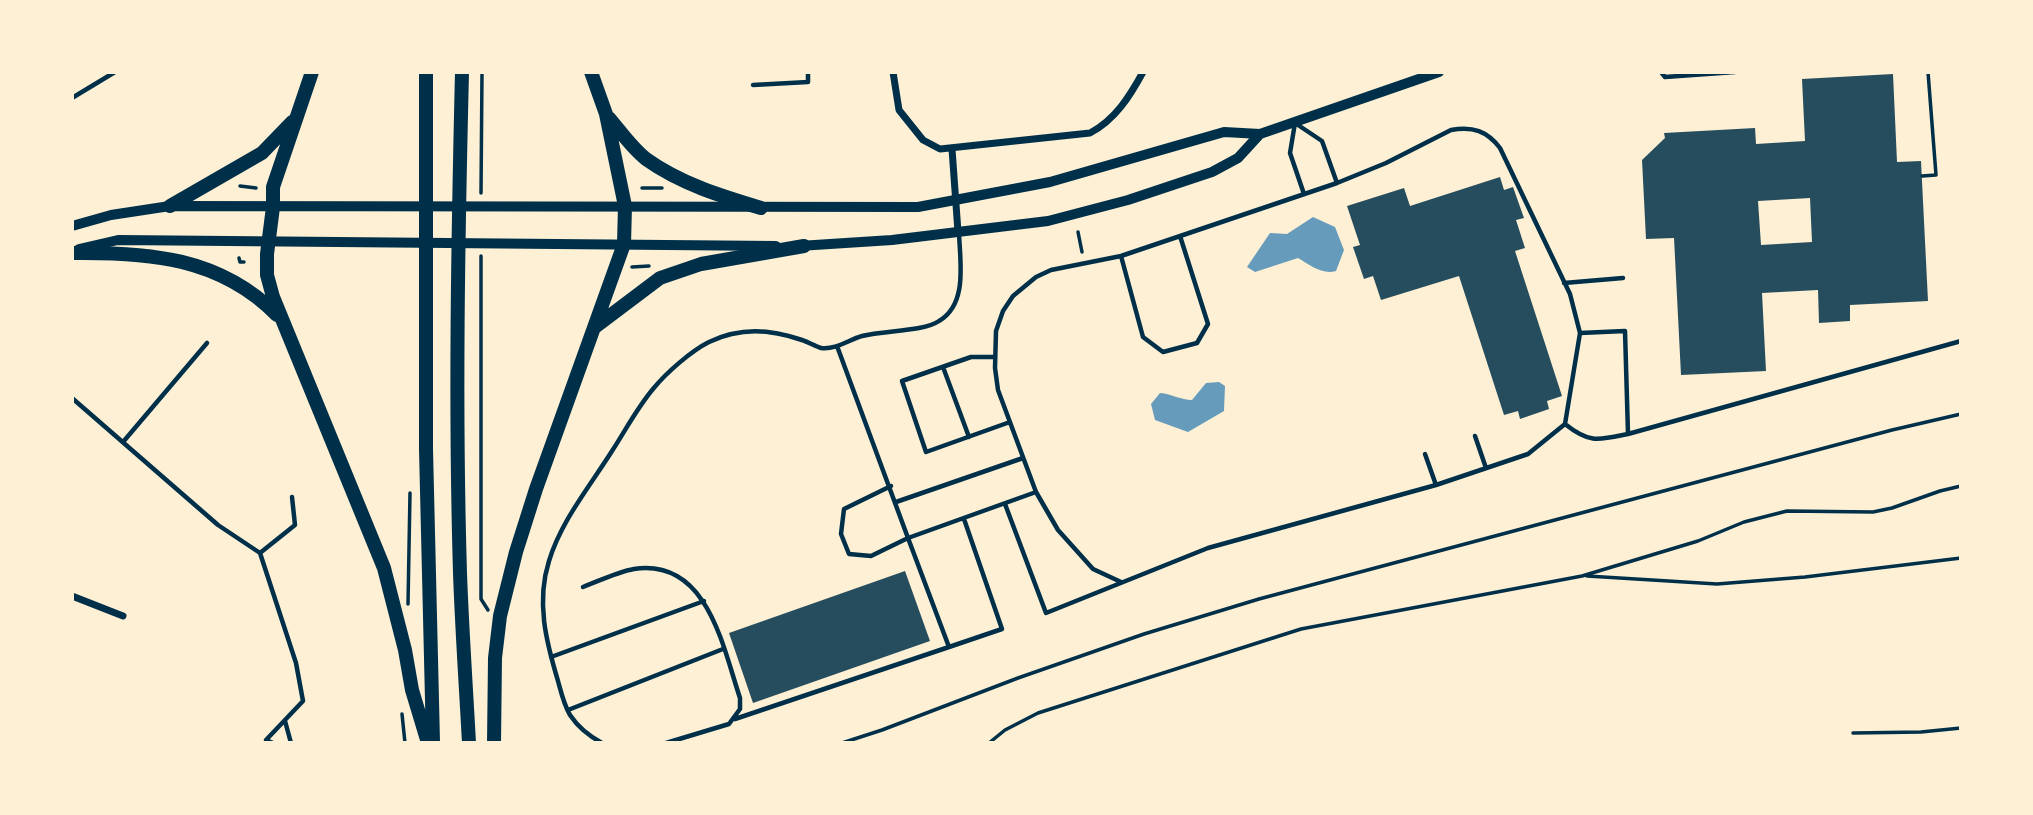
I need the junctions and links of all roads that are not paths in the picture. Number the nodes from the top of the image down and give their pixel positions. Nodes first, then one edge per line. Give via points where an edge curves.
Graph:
1 (115, 72) edge
2 (312, 72) edge
3 (426, 72) edge
4 (462, 72) edge
5 (591, 72) edge
6 (808, 72) edge
7 (893, 72) edge
8 (1143, 72) edge
9 (1439, 72) edge
10 (1661, 72) edge
11 (1735, 72) edge
12 (753, 85) dead end
13 (72, 98) edge
14 (606, 114) junction
15 (296, 119) junction
16 (1295, 123) junction
17 (1260, 134) junction
18 (952, 149) junction
19 (1337, 183) junction
20 (1304, 194) junction
21 (957, 201) junction
22 (170, 206) junction
23 (625, 206) junction
24 (273, 207) junction
25 (761, 208) junction
26 (72, 226) edge
27 (958, 232) junction
28 (1180, 236) junction
29 (268, 242) junction
30 (624, 244) junction
31 (804, 246) junction
32 (72, 252) edge
33 (1121, 256) junction
34 (1623, 278) dead end
35 (1564, 283) junction
36 (282, 321) junction
37 (594, 328) junction
38 (1580, 333) junction
39 (1961, 341) edge
40 (207, 343) dead end
41 (837, 346) junction
42 (995, 357) junction
43 (943, 367) junction
44 (72, 398) edge
45 (1010, 422) junction
46 (1565, 424) junction
47 (1628, 434) junction
48 (1475, 436) dead end
49 (969, 437) junction
50 (123, 442) junction
51 (1425, 454) dead end
52 (1023, 458) junction
53 (1486, 468) junction
54 (1436, 485) junction
55 (891, 486) junction
56 (1036, 492) junction
57 (292, 497) dead end
58 (896, 502) junction
59 (1005, 504) junction
60 (964, 519) junction
61 (908, 538) junction
62 (260, 553) junction
63 (1121, 582) junction
64 (583, 587) dead end
65 (72, 596) edge
66 (704, 601) junction
67 (123, 616) dead end
68 (949, 647) junction
69 (723, 649) junction
70 (551, 657) junction
71 (568, 710) junction
72 (735, 719) junction
73 (284, 720) junction
74 (273, 743) edge
75 (291, 743) edge
76 (430, 743) edge
77 (469, 743) edge
78 (494, 743) edge
79 (602, 743) edge
80 (666, 743) edge

1 - 13 lane
2 - 15 main road
3 - 76 main road
4 - 77 main road via 457,282 460,574
5 - 14 main road
6 - 12 lane via 808,82
7 - 18 street via 899,110 928,144
8 - 18 street via 1122,105 1090,133
9 - 16 street
10 - 11 lane via 1665,77
14 - 23 main road
14 - 25 main road via 645,158 673,176
15 - 22 main road via 262,153
15 - 24 main road via 273,187
16 - 17 street
16 - 19 lane via 1322,142
16 - 20 lane via 1290,153
17 - 21 street via 1224,132 1050,182
17 - 27 street via 1238,158 1212,172 1140,196 1048,222
18 - 21 street
19 - 20 lane
19 - 35 lane via 1451,130 1484,132 1500,148
20 - 28 lane
21 - 25 street via 901,208
21 - 27 street
22 - 24 street
22 - 26 street
23 - 24 street
23 - 25 street
23 - 30 main road
24 - 29 main road
27 - 31 street
27 - 41 lane via 960,262 952,310 926,327 889,330
28 - 33 lane
28 - 33 lane via 1209,324 1197,343 1163,352 1143,337
29 - 30 street
29 - 32 street via 118,240
29 - 36 main road via 267,275
30 - 31 street
30 - 37 main road
31 - 37 main road via 701,264 660,278
32 - 36 main road via 197,264 231,279
33 - 42 lane via 1051,270 1026,285 1003,311
34 - 35 lane
35 - 38 lane
36 - 76 main road via 384,568 412,690
37 - 78 main road via 536,489 500,616
38 - 46 lane
38 - 47 lane via 1625,331
39 - 47 lane
40 - 50 lane
41 - 55 lane
41 - 70 lane via 821,348 778,333 730,332 706,343 652,390 555,543 544,581 542,612
42 - 43 lane via 971,357
42 - 45 lane via 998,390
43 - 49 lane
43 - 49 lane via 902,382 926,452
44 - 50 lane
45 - 49 lane
45 - 52 lane
46 - 47 lane via 1581,436 1600,440
46 - 53 lane via 1528,454
48 - 53 lane
50 - 62 lane via 218,525
51 - 54 lane
52 - 56 lane
52 - 58 lane
53 - 54 lane
54 - 63 lane via 1208,548
55 - 58 lane
55 - 61 lane via 844,509 841,534 849,554 871,556
56 - 59 lane
56 - 63 lane via 1058,530 1093,569
57 - 62 lane via 295,525
58 - 61 lane
59 - 60 lane
59 - 63 lane via 1046,613
60 - 61 lane
60 - 68 lane via 1002,629
61 - 68 lane
62 - 73 lane via 296,663 303,701
64 - 66 lane via 634,569 653,569 688,584
65 - 67 street
66 - 69 lane
66 - 70 lane
68 - 72 lane
69 - 71 lane
69 - 72 lane via 740,698
70 - 71 lane
71 - 79 lane via 583,731
72 - 80 lane
73 - 74 lane via 265,740
73 - 75 lane

